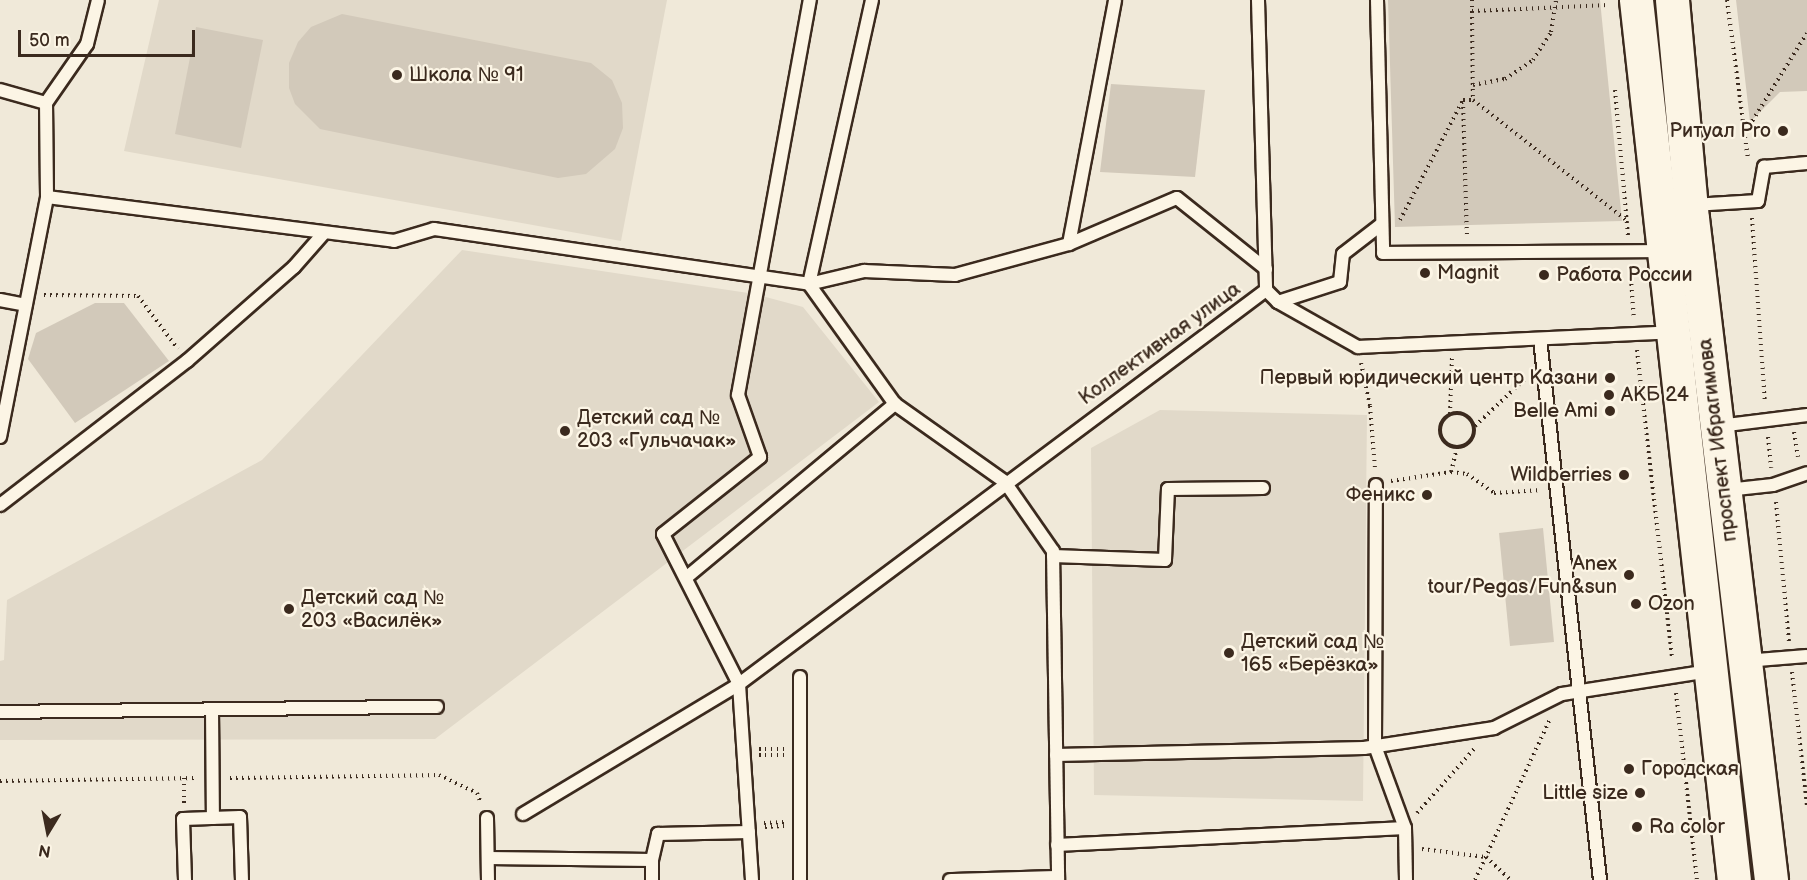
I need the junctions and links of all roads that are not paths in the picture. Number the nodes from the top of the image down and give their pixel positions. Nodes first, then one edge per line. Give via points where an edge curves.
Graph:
1 (98, 0) edge
2 (810, 0) edge
3 (872, 0) edge
4 (1115, 0) edge
5 (1258, 0) edge
6 (1377, 0) edge
7 (1672, 0) edge
8 (1615, 5) edge
9 (0, 90) edge
10 (46, 103) junction
11 (1807, 163) edge
12 (47, 197) junction
13 (1690, 206) junction
14 (1382, 224) junction
15 (323, 234) junction
16 (1069, 244) junction
17 (1662, 251) junction
18 (1266, 269) junction
19 (757, 276) junction
20 (809, 284) junction
21 (1266, 290) junction
22 (0, 300) edge
23 (1278, 303) junction
24 (26, 305) junction
25 (1672, 332) junction
26 (1540, 339) junction
27 (895, 404) junction
28 (1807, 415) edge
29 (1717, 427) junction
30 (0, 436) edge
31 (1804, 473) edge
32 (1005, 482) junction
33 (1376, 485) road end
34 (1263, 488) dead end
35 (1724, 490) junction
36 (0, 505) edge
37 (1053, 556) junction
38 (687, 577) junction
39 (1807, 656) edge
40 (1744, 661) junction
41 (1711, 670) junction
42 (800, 677) dead end
43 (740, 684) junction
44 (1579, 692) junction
45 (437, 707) dead end
46 (212, 710) junction
47 (0, 712) edge
48 (1375, 746) junction
49 (1056, 755) junction
50 (523, 814) dead end
51 (213, 818) junction
52 (487, 818) road end
53 (749, 827) junction
54 (1405, 828) junction
55 (1057, 845) junction
56 (488, 858) junction
57 (652, 860) junction
58 (1058, 878) edge
59 (185, 880) edge
60 (242, 880) edge
61 (488, 880) edge
62 (652, 880) edge
63 (752, 880) edge
64 (800, 880) edge
65 (950, 880) edge
66 (1406, 880) edge
67 (1600, 880) edge
68 (1734, 880) edge
69 (1771, 880) edge

1 - 10 lane via 87,44
2 - 19 lane
3 - 20 lane
4 - 16 lane
5 - 18 lane
6 - 14 lane
7 - 13 main road, проспект Ибрагимова
8 - 17 main road, проспект Ибрагимова
9 - 10 lane
10 - 12 lane
11 - 13 lane via 1764,167 1763,201
12 - 15 lane
12 - 24 lane
13 - 29 main road, проспект Ибрагимова
14 - 17 lane via 1383,253
14 - 23 lane via 1343,254 1341,282
15 - 19 lane via 394,240 434,229
15 - 36 lane via 294,267 187,361
16 - 18 lane via 1177,198
16 - 20 lane via 955,275 864,271
17 - 25 main road, проспект Ибрагимова
18 - 21 lane
19 - 20 lane
19 - 38 lane via 738,395 760,457 663,534
20 - 27 lane
21 - 23 lane, Коллективная улица
21 - 32 lane, Коллективная улица
22 - 24 lane
23 - 26 lane, Коллективная улица via 1358,348
24 - 30 lane
25 - 26 lane
25 - 41 main road, проспект Ибрагимова
26 - 44 lane
27 - 32 lane
27 - 38 lane
28 - 29 lane
29 - 35 main road, проспект Ибрагимова
31 - 35 lane via 1773,485
32 - 37 lane
32 - 43 lane, Коллективная улица
33 - 48 lane
34 - 37 lane via 1168,489 1165,560
35 - 40 main road, проспект Ибрагимова
37 - 49 lane
38 - 43 lane
39 - 40 lane
40 - 69 main road, проспект Ибрагимова
41 - 44 lane
41 - 68 main road, проспект Ибрагимова
42 - 64 lane
43 - 50 lane, Коллективная улица
43 - 53 lane
44 - 48 lane via 1562,694 1494,728
44 - 67 lane
45 - 46 lane
46 - 47 lane
46 - 51 lane
48 - 49 lane
48 - 54 lane
49 - 55 lane
51 - 59 lane via 183,819
51 - 60 lane via 240,817
52 - 56 lane
53 - 57 lane via 658,834
53 - 63 lane
54 - 55 lane
54 - 66 lane
55 - 58 lane
56 - 57 lane
56 - 61 lane
57 - 62 lane
58 - 65 lane

